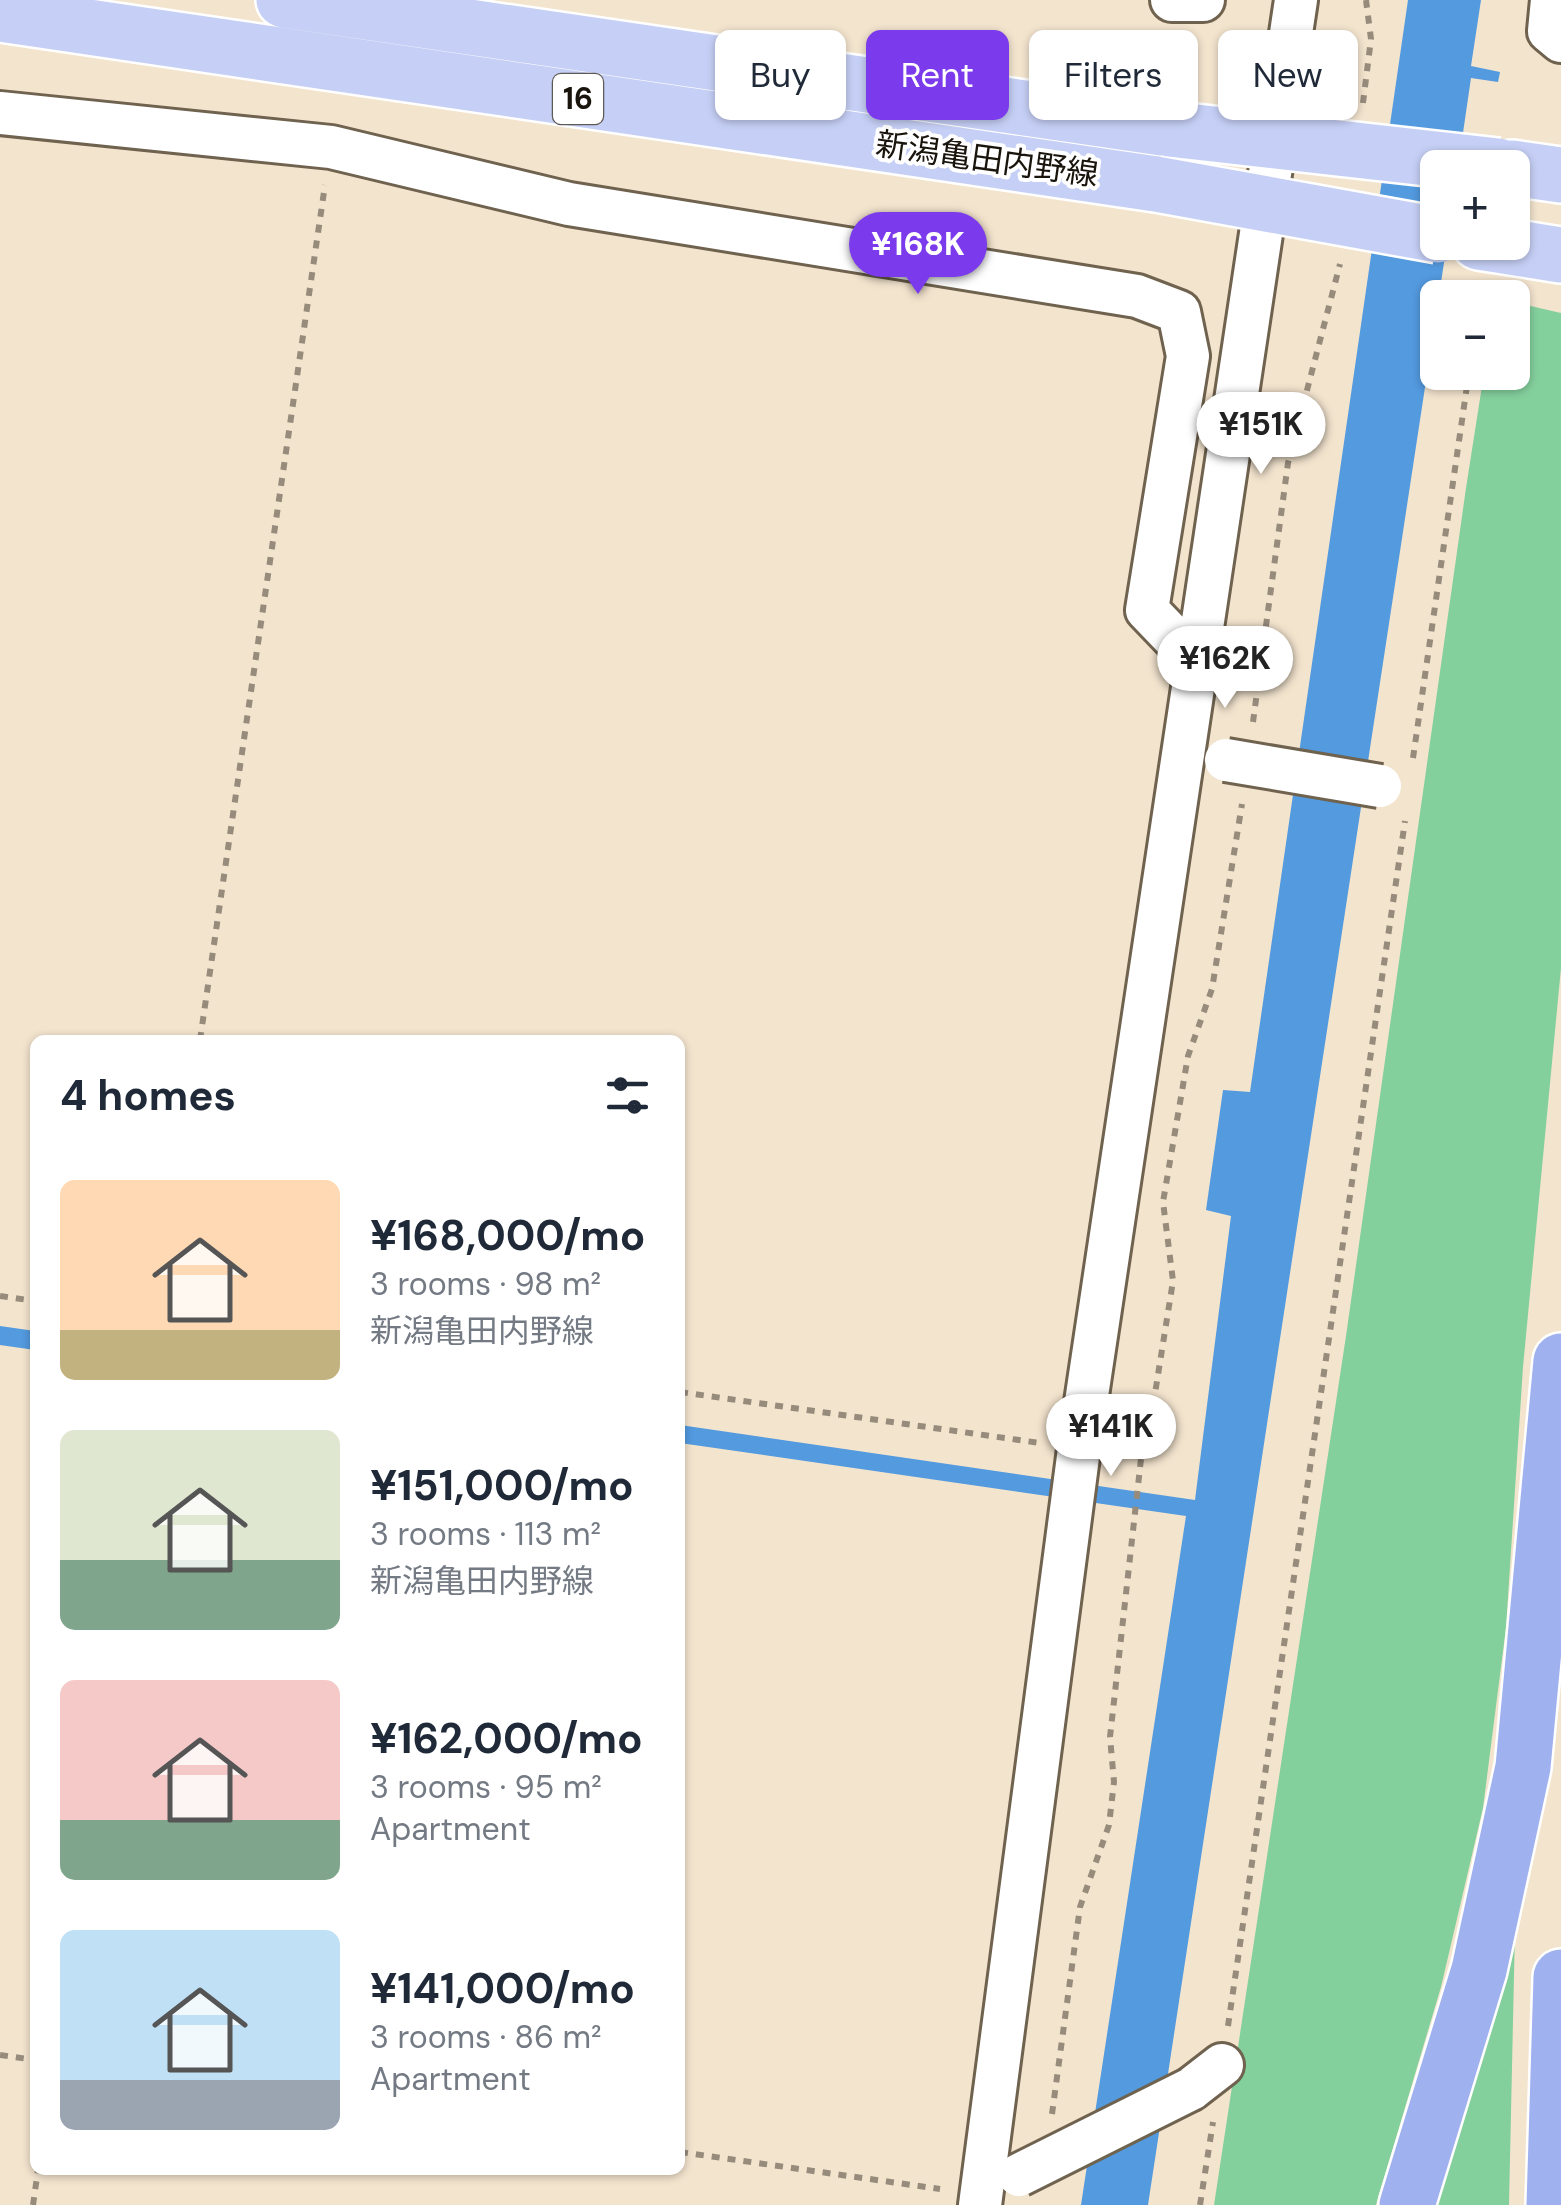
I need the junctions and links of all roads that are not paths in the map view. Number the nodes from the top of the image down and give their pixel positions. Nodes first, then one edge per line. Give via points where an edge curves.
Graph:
1 (284, 0) edge
2 (1172, 0) edge
3 (1203, 0) edge
4 (1296, 0) edge
5 (1552, 0) edge
6 (0, 14) edge
7 (1561, 41) edge
8 (0, 113) edge
9 (1420, 157) edge
10 (1530, 171) edge
11 (1561, 175) edge
12 (1420, 231) edge
13 (1530, 250) edge
14 (1561, 255) edge
15 (1194, 659) junction
16 (1183, 755) junction
17 (1394, 788) road end
18 (1561, 1361) edge
19 (1561, 1976) edge
20 (1207, 2077) road end
21 (980, 2200) edge
22 (1408, 2205) edge
23 (1554, 2205) edge

1 - 9 main road, 新潟亀田内野線 / 16, bridge via 1169,129
2 - 3 street
4 - 15 street
5 - 7 street via 1549,30
6 - 12 main road, 新潟亀田内野線 / 16, bridge via 1156,184
8 - 15 street via 331,147 569,204 1136,296 1180,312 1188,356 1147,610
10 - 11 main road, 新潟亀田内野線 / 16
13 - 14 main road, 新潟亀田内野線 / 16
15 - 16 street
16 - 17 street, bridge via 1241,757
16 - 21 street via 1079,1448
18 - 22 highway via 1523,1767 1479,1970
19 - 23 highway
20 - 21 street, bridge

